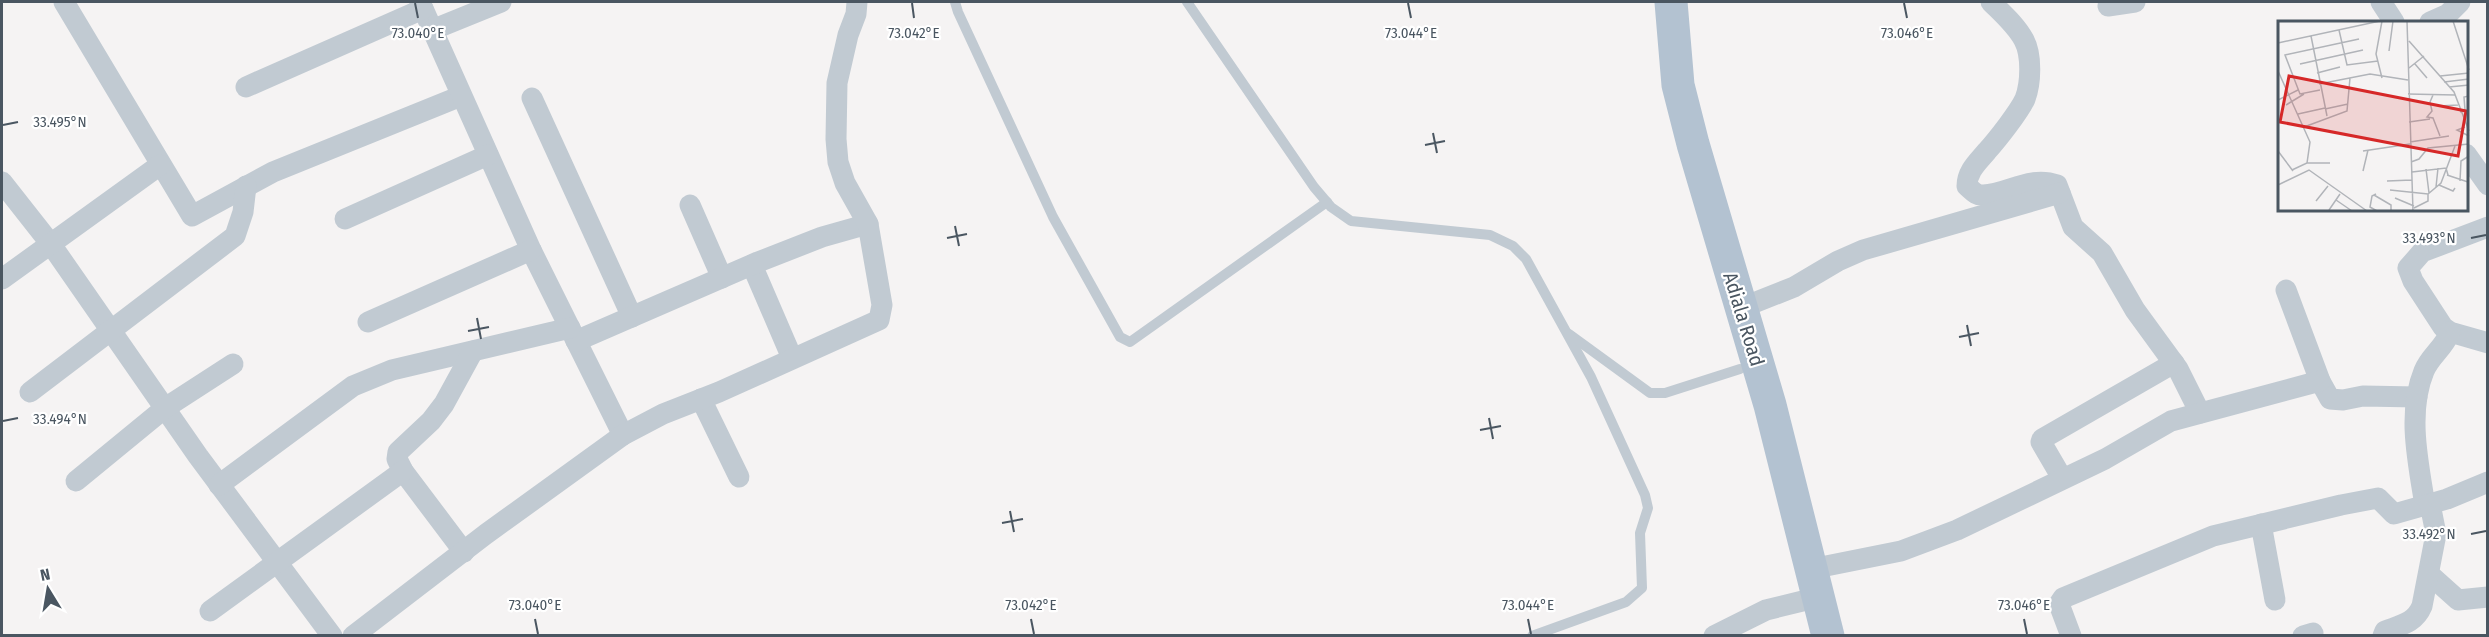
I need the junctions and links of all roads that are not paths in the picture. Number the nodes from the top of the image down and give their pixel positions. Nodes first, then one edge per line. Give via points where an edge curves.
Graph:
1 (64, 2) edge
2 (501, 2) edge
3 (857, 2) edge
4 (956, 2) edge
5 (1187, 2) edge
6 (1653, 2) edge
7 (1671, 2) edge
8 (1991, 2) edge
9 (2135, 2) edge
10 (2381, 2) edge
11 (2460, 2) edge
12 (421, 5) edge
13 (2108, 6) dead end
14 (2393, 21) edge
15 (2432, 21) edge
16 (432, 30) junction
17 (246, 87) dead end
18 (461, 96) junction
19 (532, 98) dead end
20 (488, 155) junction
21 (2468, 157) edge
22 (160, 165) junction
23 (2, 182) edge
24 (2487, 185) edge
25 (246, 186) junction
26 (2060, 193) junction
27 (1326, 202) junction
28 (690, 205) dead end
29 (345, 219) dead end
30 (868, 224) junction
31 (2487, 227) edge
32 (50, 243) junction
33 (531, 249) junction
34 (752, 265) junction
35 (722, 278) junction
36 (2, 279) edge
37 (2286, 290) dead end
38 (1741, 308) junction
39 (632, 317) junction
40 (368, 322) dead end
41 (110, 329) junction
42 (1566, 332) junction
43 (2450, 332) junction
44 (573, 334) junction
45 (2487, 343) edge
46 (473, 351) junction
47 (792, 358) junction
48 (2174, 363) junction
49 (233, 364) dead end
50 (1740, 369) junction
51 (2320, 381) junction
52 (30, 392) dead end
53 (2417, 397) junction
54 (701, 399) junction
55 (165, 408) junction
56 (2200, 413) junction
57 (623, 435) junction
58 (403, 471) junction
59 (739, 477) dead end
60 (2061, 478) junction
61 (76, 481) dead end
62 (2487, 482) edge
63 (219, 485) junction
64 (2427, 504) junction
65 (2261, 524) junction
66 (464, 552) junction
67 (277, 563) junction
68 (2429, 574) junction
69 (1810, 589) junction
70 (2487, 597) edge
71 (2275, 600) dead end
72 (210, 611) dead end
73 (332, 636) edge
74 (353, 636) edge
75 (1532, 636) edge
76 (1714, 636) edge
77 (1809, 636) edge
78 (1828, 636) edge
79 (2071, 636) edge
80 (2383, 636) edge

1 - 22 street
2 - 16 street
3 - 30 street via 837,84 836,139 845,183
4 - 27 lane via 1053,217 1120,337 1130,342
5 - 27 lane
6 - 50 main road, Adiala Road via 1660,87
7 - 38 main road, Adiala Road via 1678,85
8 - 26 street via 2027,47 2027,86 2025,99 1972,168 1967,186 1982,196 2027,183 2053,183
9 - 13 street
10 - 14 street
11 - 15 street via 2448,14
12 - 16 street
12 - 17 street
16 - 18 street
18 - 20 street
18 - 25 street
19 - 39 street
20 - 29 street
20 - 33 street
21 - 24 street
22 - 25 street via 192,216
22 - 32 street
23 - 32 street
25 - 41 street via 235,236
26 - 38 street via 1863,250 1794,288
26 - 48 street via 2073,227 2102,253 2135,310
27 - 42 lane via 1351,221 1490,235 1513,246 1526,259
28 - 35 street
30 - 34 street via 822,237
30 - 47 street via 882,305 879,320
31 - 43 street via 2422,252 2408,268 2443,327
32 - 36 street
32 - 41 street
33 - 40 street
33 - 44 street
34 - 35 street
34 - 47 street
35 - 39 street
37 - 51 street
38 - 69 main road, Adiala Road via 1770,405
39 - 44 street
41 - 52 street
41 - 55 street
42 - 50 lane via 1650,393 1665,393
42 - 75 lane via 1645,495 1648,508 1640,533 1642,588 1626,602
43 - 45 street
43 - 53 street via 2426,367
44 - 46 street
44 - 57 street
46 - 58 street via 444,404 398,452
46 - 63 street via 392,370 352,387
47 - 54 street
48 - 56 street
48 - 60 street via 2042,439
49 - 55 street
50 - 69 main road, Adiala Road
51 - 53 street via 2331,400
51 - 56 street
53 - 64 street via 2415,427
54 - 57 street
54 - 59 street
55 - 61 street
55 - 63 street
56 - 60 street via 2171,421 2105,459
57 - 66 street
58 - 66 street
58 - 67 street
60 - 69 street via 1963,527
62 - 64 street
63 - 67 street
64 - 65 street via 2394,514 2378,498
64 - 68 street via 2436,534
65 - 71 street
65 - 79 street via 2213,536 2063,598 2059,604
66 - 74 street
67 - 72 street
67 - 73 street
68 - 70 street via 2458,600
68 - 80 street via 2418,616 2385,631
69 - 76 street
69 - 77 main road, Adiala Road
69 - 78 main road, Adiala Road

